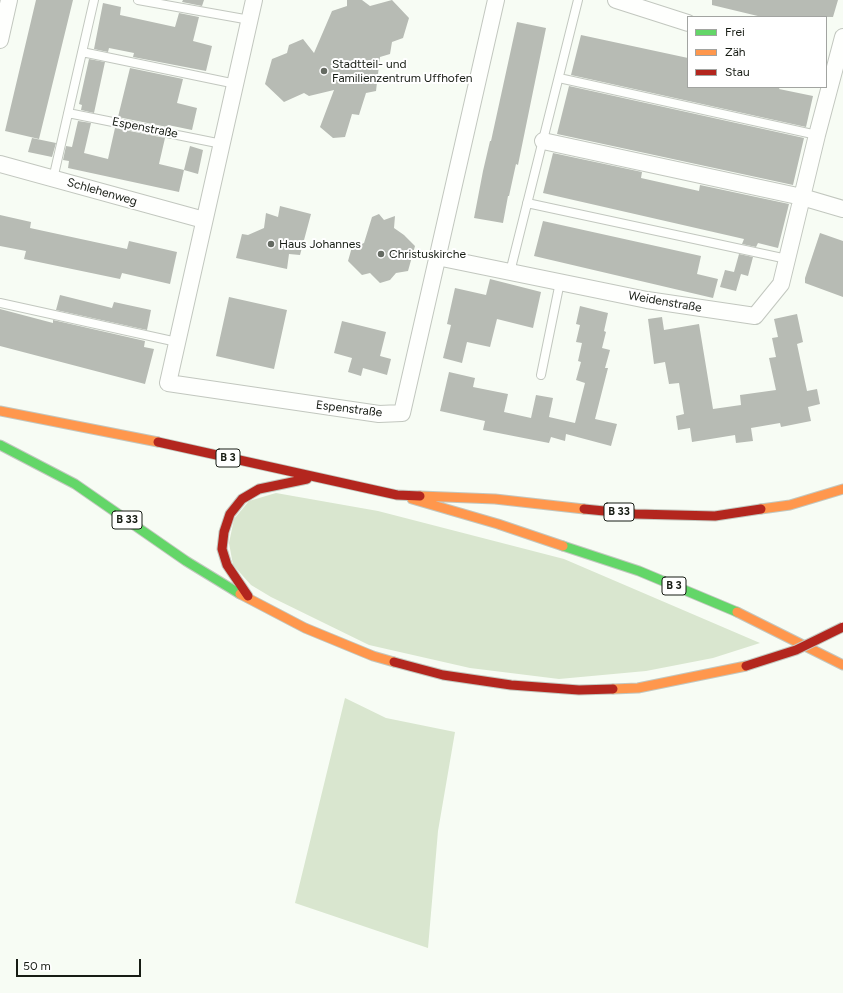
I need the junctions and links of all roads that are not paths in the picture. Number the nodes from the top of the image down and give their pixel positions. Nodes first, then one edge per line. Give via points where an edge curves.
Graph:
1 (9, 0) edge
2 (94, 0) edge
3 (138, 0) edge
4 (254, 0) edge
5 (496, 0) edge
6 (578, 0) edge
7 (616, 0) edge
8 (250, 20) junction
9 (687, 23) edge
10 (843, 37) edge
11 (0, 40) edge
12 (82, 52) junction
13 (835, 63) edge
14 (559, 78) junction
15 (236, 84) junction
16 (68, 113) junction
17 (817, 135) junction
18 (543, 141) junction
19 (222, 144) junction
20 (0, 164) edge
21 (53, 178) junction
22 (802, 197) junction
23 (527, 203) junction
24 (843, 208) edge
25 (204, 220) junction
26 (437, 257) junction
27 (787, 259) junction
28 (510, 272) junction
29 (560, 282) junction
30 (0, 303) edge
31 (177, 342) junction
32 (541, 375) dead end
33 (0, 411) edge
34 (0, 445) edge
35 (316, 478) junction
36 (843, 489) edge
37 (398, 495) junction
38 (252, 601) junction
39 (843, 627) edge
40 (843, 665) edge

1 - 11 street
2 - 12 lane
3 - 8 lane
4 - 8 street, Espenstraße
5 - 26 street, Espenstraße
6 - 14 lane
7 - 9 street
8 - 15 street, Espenstraße
10 - 13 street, Weidenstraße
12 - 15 lane
12 - 16 lane
13 - 17 street, Weidenstraße
14 - 17 lane
14 - 18 lane
15 - 19 street, Espenstraße
16 - 19 lane, Espenstraße
16 - 21 lane
17 - 22 street, Weidenstraße
18 - 22 street
18 - 23 lane
19 - 25 street, Espenstraße
20 - 21 street, Schlehenweg
21 - 25 street, Schlehenweg
22 - 24 street
22 - 27 street, Weidenstraße
23 - 27 lane
23 - 28 lane
25 - 31 street, Espenstraße
26 - 28 street, Weidenstraße
26 - 31 street, Espenstraße via 402,413 379,414 168,383
27 - 29 street, Weidenstraße via 781,284 755,316 647,300
28 - 29 street, Weidenstraße
29 - 32 lane
30 - 31 lane
33 - 35 main road, B 3 via 139,438
34 - 38 main road, B 33 via 75,484 186,561
35 - 37 main road, B 3
35 - 38 main road via 259,489 242,499 230,514 222,549 227,565
36 - 37 main road, B 33 via 790,505 715,516 635,514 495,499
37 - 40 main road, B 3 via 498,524 639,571 756,620
38 - 39 main road, B 33, bridge via 305,628 373,656 443,675 511,685 580,690 638,688 746,666 796,650

